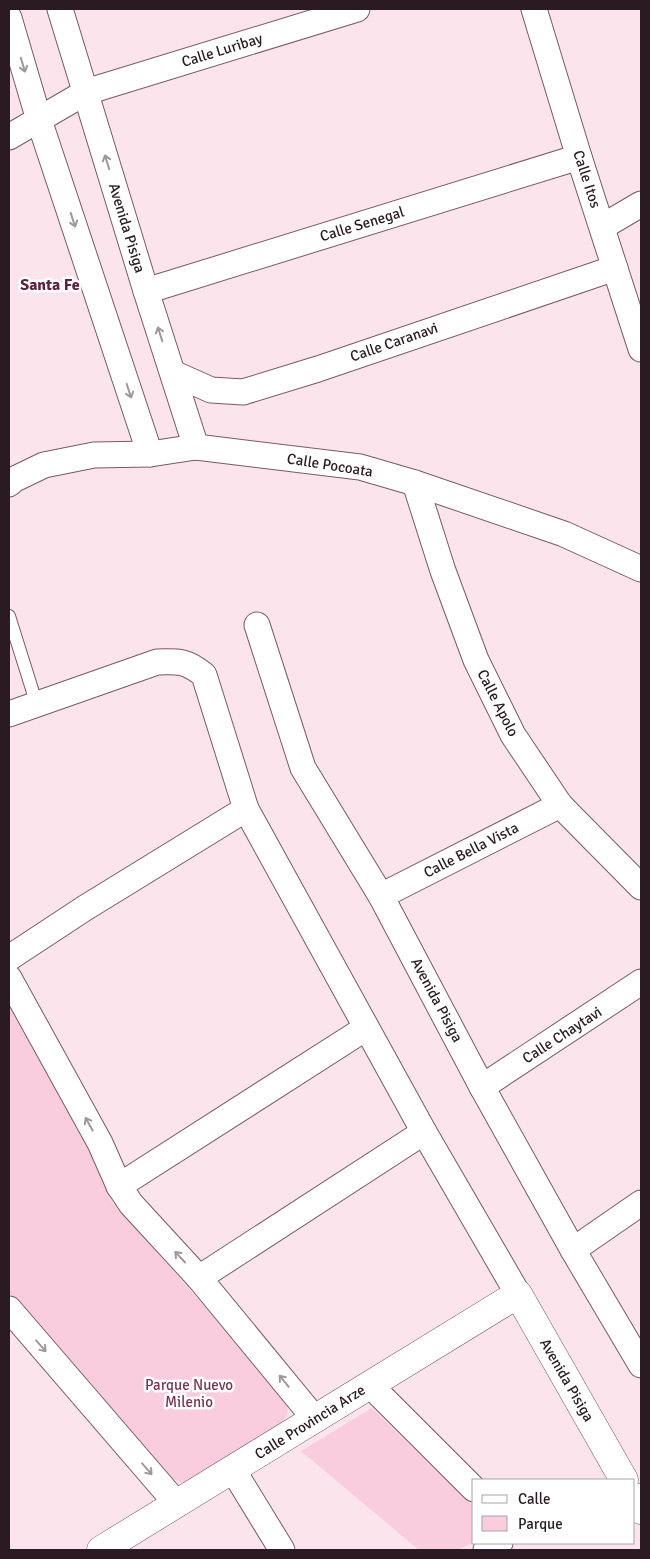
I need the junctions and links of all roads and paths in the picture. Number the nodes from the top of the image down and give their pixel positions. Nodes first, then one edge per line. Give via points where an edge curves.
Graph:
1 (60, 9) edge
2 (357, 9) edge
3 (534, 9) edge
4 (9, 18) edge
5 (86, 92) junction
6 (40, 120) junction
7 (9, 137) edge
8 (579, 157) junction
9 (641, 204) edge
10 (602, 227) junction
11 (615, 268) junction
12 (146, 291) junction
13 (641, 349) edge
14 (173, 373) junction
15 (196, 447) junction
16 (150, 454) junction
17 (415, 483) junction
18 (9, 484) edge
19 (641, 569) edge
20 (9, 616) edge
21 (257, 625) dead end
22 (37, 705) junction
23 (9, 714) edge
24 (560, 805) junction
25 (246, 809) junction
26 (641, 887) edge
27 (382, 896) junction
28 (9, 958) edge
29 (9, 978) edge
30 (641, 982) edge
31 (366, 1028) junction
32 (482, 1088) junction
33 (424, 1132) junction
34 (119, 1186) junction
35 (641, 1203) edge
36 (573, 1250) junction
37 (199, 1278) junction
38 (518, 1294) junction
39 (9, 1309) edge
40 (641, 1365) edge
41 (370, 1385) junction
42 (315, 1419) junction
43 (233, 1470) junction
44 (621, 1479) edge
45 (472, 1487) edge
46 (177, 1504) junction
47 (498, 1544) edge
48 (101, 1550) edge
49 (282, 1550) edge
50 (486, 1550) edge

1 - 5 street, Avenida Pisiga
2 - 5 street, Calle Luribay
3 - 8 street, Calle Itos
4 -> 6 street
5 - 6 street, Calle Luribay
12 -> 5 street, Avenida Pisiga
6 - 7 street, Calle Luribay
6 -> 16 street
8 - 10 street, Calle Itos
8 - 12 street, Calle Senegal
9 - 10 street
10 - 11 street, Calle Itos
11 - 13 street, Calle Itos
11 - 14 street, Calle Caranavi via 243,392 211,390
14 -> 12 street, Avenida Pisiga
14 - 15 street, Avenida Pisiga
15 - 16 street, Calle Pocoata
15 - 17 street, Calle Pocoata via 360,467
16 - 18 street, Calle Pocoata via 94,455 44,465
17 - 19 street, Calle Pocoata via 564,534
17 - 24 street, Calle Apolo via 476,660 512,735
20 - 22 lane
21 - 27 street, Avenida Pisiga via 303,768
22 - 23 street, Avenida Pisiga
22 - 25 street, Avenida Pisiga via 158,662 177,661 192,665 204,675 209,688
24 - 26 street, Calle Apolo
24 - 27 street, Calle Bella Vista
25 - 28 street
25 - 31 street, Avenida Pisiga
27 - 32 street, Avenida Pisiga
34 -> 29 street via 100,1143
30 - 32 street, Calle Chaytavi
31 - 33 street, Avenida Pisiga
31 - 34 street
32 - 36 street, Avenida Pisiga
33 - 37 street
33 - 38 street, Avenida Pisiga
37 -> 34 street via 131,1204
35 - 36 street
36 - 40 street, Avenida Pisiga
42 -> 37 street
38 - 41 street, Calle Provincia Arze
38 - 44 street, Avenida Pisiga
39 -> 46 street
41 - 42 street, Calle Provincia Arze
41 - 45 street
42 - 43 street, Calle Provincia Arze
43 - 46 street, Calle Provincia Arze
43 - 49 street
46 - 48 street, Calle Provincia Arze
47 - 50 street

